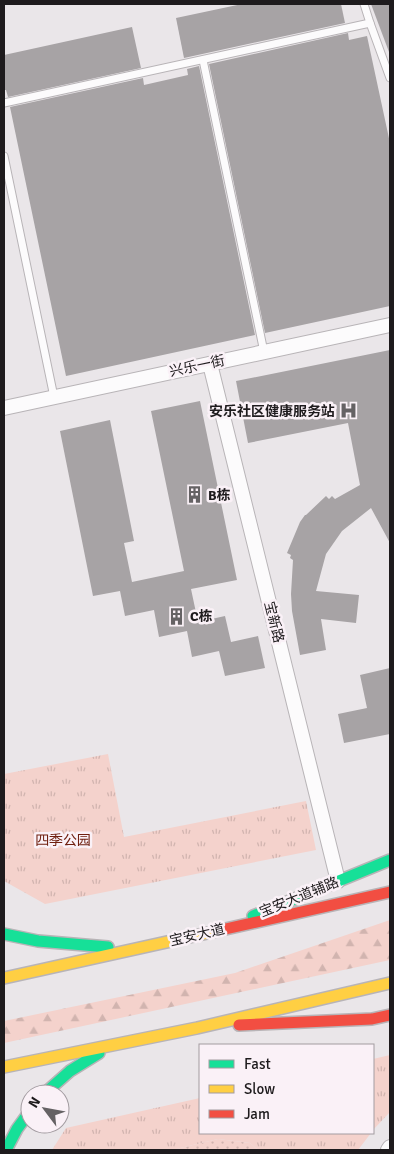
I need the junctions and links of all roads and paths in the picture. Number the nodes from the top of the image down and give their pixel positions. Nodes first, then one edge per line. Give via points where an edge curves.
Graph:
1 (364, 4) edge
2 (370, 23) junction
3 (202, 60) junction
4 (390, 78) edge
5 (4, 103) edge
6 (4, 156) edge
7 (390, 325) edge
8 (264, 352) junction
9 (210, 364) junction
10 (54, 397) junction
11 (4, 408) edge
12 (390, 860) edge
13 (338, 880) junction
14 (390, 892) edge
15 (207, 932) junction
16 (4, 934) edge
17 (139, 948) junction
18 (4, 978) edge
19 (390, 983) edge
20 (390, 1016) edge
21 (197, 1028) junction
22 (114, 1045) junction
23 (4, 1067) edge
24 (55, 1084) edge
25 (20, 1125) edge
26 (6, 1150) edge

1 - 2 lane
2 - 3 lane
2 - 4 lane
3 - 5 lane
3 - 8 lane
6 - 10 lane
7 - 8 street, 兴乐一街
8 - 9 street, 兴乐一街
9 - 10 street, 兴乐一街
9 - 13 street, 宝新路
10 - 11 street, 兴乐一街
12 - 13 main road, 宝安大道辅路
13 - 15 main road, 宝安大道辅路
14 - 15 main road, 宝安大道
15 - 17 main road, 宝安大道
16 - 17 main road via 76,945
17 - 18 main road, 宝安大道
19 - 21 main road
20 - 21 main road
21 - 22 main road
22 - 23 main road
22 - 24 main road
25 - 26 main road

